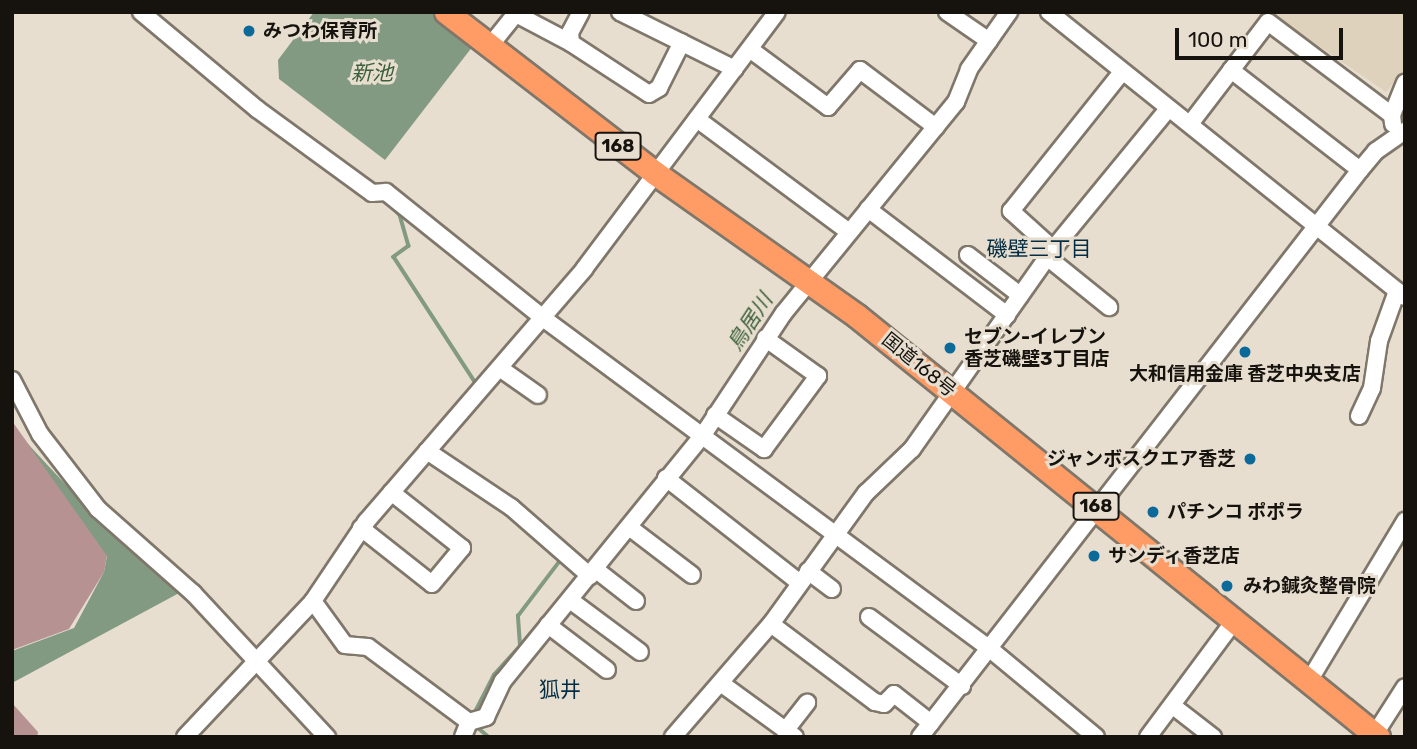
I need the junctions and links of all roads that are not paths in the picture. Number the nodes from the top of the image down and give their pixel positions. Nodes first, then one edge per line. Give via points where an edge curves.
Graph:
1 (141, 12) edge
2 (446, 12) edge
3 (581, 12) edge
4 (620, 12) edge
5 (777, 12) edge
6 (947, 12) edge
7 (1009, 12) edge
8 (1049, 12) edge
9 (517, 13) edge
10 (1263, 17) edge
11 (989, 41) junction
12 (571, 43) junction
13 (682, 43) junction
14 (489, 47) junction
15 (751, 50) junction
16 (735, 69) junction
17 (1231, 70) junction
18 (1121, 73) junction
19 (1405, 83) edge
20 (1167, 110) junction
21 (1392, 115) junction
22 (697, 119) junction
23 (1189, 124) junction
24 (936, 127) junction
25 (1400, 134) edge
26 (1360, 170) junction
27 (655, 173) junction
28 (868, 209) junction
29 (1317, 226) junction
30 (849, 232) junction
31 (1050, 253) junction
32 (968, 255) dead end
33 (803, 276) junction
34 (1401, 294) edge
35 (1020, 295) junction
36 (1109, 307) dead end
37 (1007, 315) junction
38 (543, 318) junction
39 (765, 338) junction
40 (500, 369) junction
41 (12, 380) edge
42 (953, 393) junction
43 (538, 396) dead end
44 (715, 415) junction
45 (1359, 416) dead end
46 (699, 432) junction
47 (425, 454) junction
48 (666, 478) junction
49 (391, 492) junction
50 (1097, 507) junction
51 (1405, 521) edge
52 (629, 527) junction
53 (361, 528) junction
54 (834, 534) junction
55 (588, 571) junction
56 (692, 575) dead end
57 (804, 577) junction
58 (832, 589) dead end
59 (570, 600) junction
60 (313, 601) junction
61 (636, 601) dead end
62 (869, 617) dead end
63 (1234, 621) junction
64 (771, 624) junction
65 (548, 625) junction
66 (990, 649) junction
67 (640, 652) dead end
68 (254, 660) junction
69 (607, 670) dead end
70 (1309, 681) junction
71 (722, 684) junction
72 (962, 686) junction
73 (1405, 687) edge
74 (807, 703) dead end
75 (1173, 706) junction
76 (931, 723) junction
77 (466, 729) edge
78 (790, 734) edge
79 (1376, 736) edge
80 (184, 737) edge
81 (327, 737) edge
82 (673, 737) edge
83 (920, 737) edge
84 (1096, 737) edge
85 (1148, 737) edge
86 (1213, 737) edge

1 - 38 street via 257,109 372,193 386,192
2 - 14 highway, 国道168号 / 168
3 - 12 street via 570,33
4 - 13 street
5 - 15 street
6 - 11 street
7 - 11 street
8 - 18 street
9 - 12 street
9 - 14 street
10 - 17 street
10 - 21 street
11 - 24 street via 969,69 956,102
12 - 13 street via 649,94 659,88
13 - 16 street
14 - 27 highway, 国道168号 / 168
15 - 16 street
15 - 24 street via 828,107 860,70
16 - 22 street
17 - 23 street
17 - 26 street
18 - 20 street
18 - 31 street via 1011,211
19 - 21 street
20 - 23 street
20 - 31 street
21 - 25 street
22 - 27 street
22 - 30 street
23 - 29 street
24 - 28 street
25 - 26 street
26 - 29 street
27 - 33 highway, 国道168号 / 168
27 - 38 street
28 - 30 street
28 - 37 street
29 - 34 street
29 - 50 street
30 - 33 street
31 - 35 street
31 - 36 street
32 - 35 street
33 - 39 street
33 - 42 highway, 国道168号 / 168
34 - 45 street via 1379,341 1372,388
35 - 37 street
37 - 42 street
38 - 40 street
38 - 46 street
39 - 44 street
39 - 44 street via 818,376 764,449
40 - 43 street
40 - 47 street
41 - 68 street via 47,443 98,509 193,593
42 - 50 highway, 国道168号 / 168
42 - 54 street via 912,449 866,493
44 - 46 street
46 - 48 street
46 - 54 street
47 - 49 street
47 - 55 street via 511,507
48 - 52 street
48 - 57 street
49 - 53 street
49 - 53 street via 461,548 432,584
50 - 63 highway, 国道168号 / 168
50 - 66 street
51 - 70 street
52 - 55 street
52 - 56 street
53 - 60 street
54 - 57 street
54 - 66 street
55 - 59 street
55 - 61 street
57 - 58 street
57 - 64 street
59 - 65 street
59 - 67 street
60 - 68 street
60 - 77 street via 345,645 368,647
62 - 72 street
63 - 70 highway, 国道168号 / 168
63 - 75 street
64 - 71 street
64 - 76 street via 876,702 884,704 894,694
65 - 69 street
65 - 77 street via 503,681 486,717
66 - 72 street
66 - 84 street
68 - 80 street
68 - 81 street
70 - 79 highway, 国道168号 / 168
71 - 78 street
71 - 82 street
72 - 76 street
73 - 79 street
74 - 78 street
75 - 85 street
75 - 86 street
76 - 83 street

